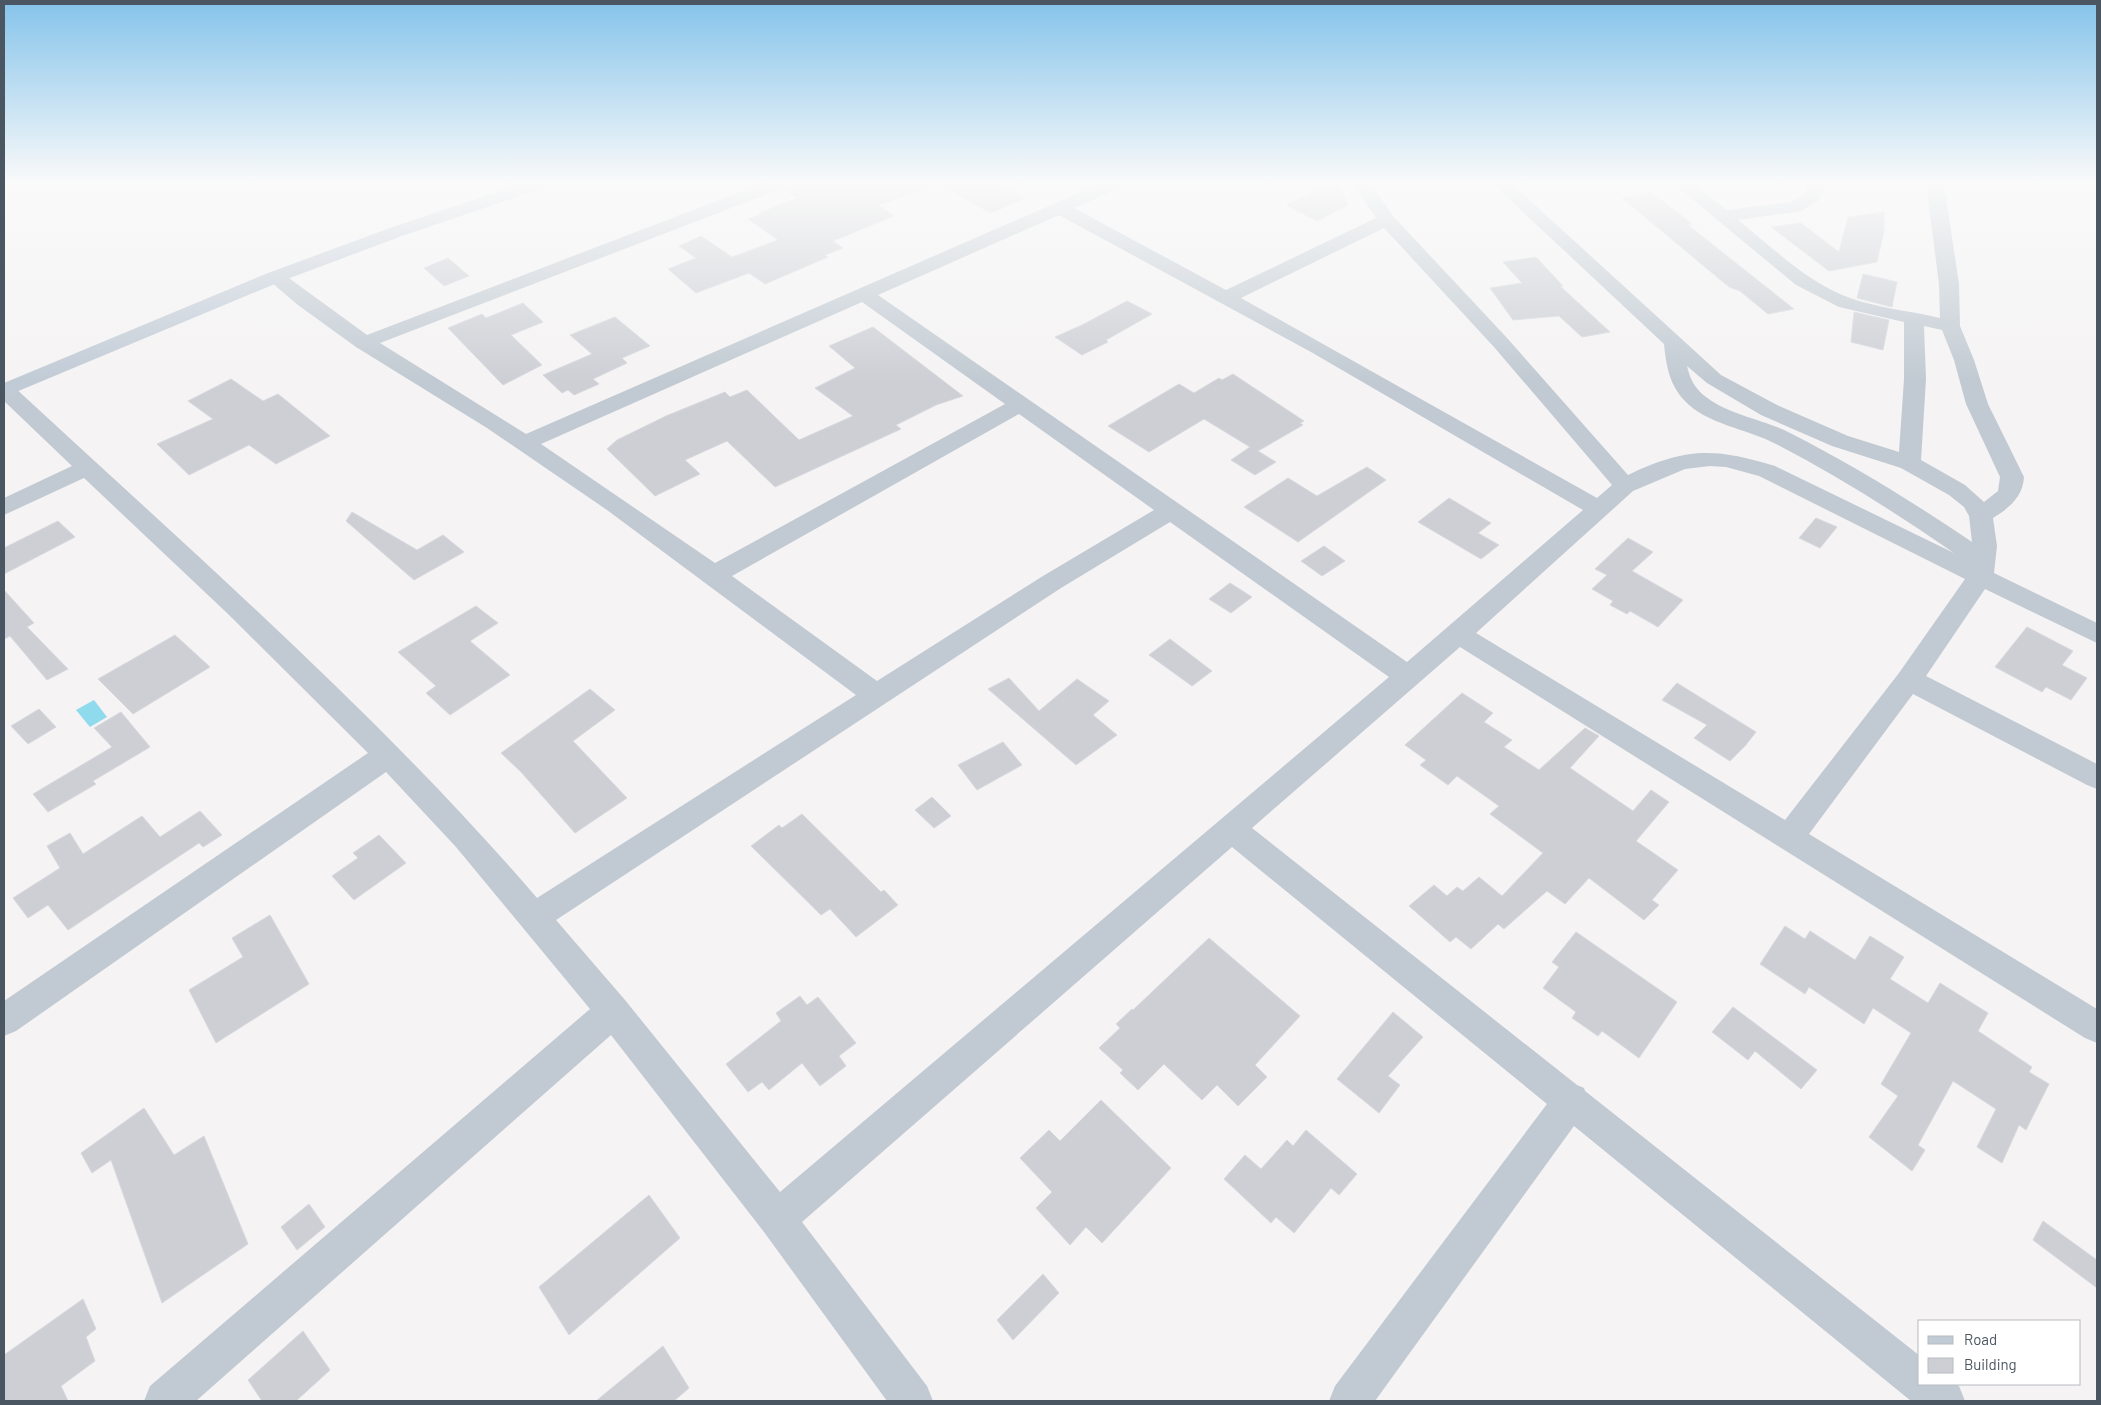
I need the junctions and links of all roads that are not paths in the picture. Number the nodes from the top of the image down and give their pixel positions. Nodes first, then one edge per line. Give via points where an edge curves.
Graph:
1 (349, 250) edge
2 (606, 250) edge
3 (964, 250) edge
4 (1138, 250) edge
5 (1325, 250) edge
6 (1414, 250) edge
7 (1573, 250) edge
8 (1765, 250) edge
9 (1944, 250) edge
10 (275, 277) junction
11 (862, 293) junction
12 (1226, 298) junction
13 (1914, 319) junction
14 (1950, 326) junction
15 (362, 343) junction
16 (1674, 343) junction
17 (4, 391) edge
18 (1020, 404) junction
19 (1769, 410) junction
20 (1774, 434) junction
21 (525, 443) junction
22 (1909, 463) junction
23 (87, 468) junction
24 (1768, 471) junction
25 (1625, 486) junction
26 (4, 506) edge
27 (1599, 509) junction
28 (1172, 510) junction
29 (1981, 515) junction
30 (1982, 568) junction
31 (715, 574) junction
32 (1458, 634) junction
33 (2097, 634) edge
34 (1407, 676) junction
35 (1909, 680) junction
36 (876, 695) junction
37 (388, 755) junction
38 (2097, 777) edge
39 (1230, 828) junction
40 (1789, 837) junction
41 (534, 917) junction
42 (613, 1011) junction
43 (5, 1016) edge
44 (2097, 1027) edge
45 (1571, 1100) junction
46 (777, 1219) junction
47 (1918, 1381) edge
48 (1924, 1385) edge
49 (170, 1399) edge
50 (912, 1401) edge
51 (1350, 1401) edge
52 (1944, 1401) edge

1 - 10 street
2 - 15 street
3 - 11 street
4 - 12 street
5 - 12 street
6 - 25 street via 1501,343
7 - 16 street
8 - 13 street via 1820,291 1846,303
9 - 14 street
10 - 15 street
10 - 17 street
11 - 18 street
11 - 21 street
12 - 27 street
13 - 14 street
13 - 22 street
14 - 29 street via 1977,404 2012,477 2007,496 2000,505
15 - 21 street
16 - 19 street via 1714,379
16 - 20 street via 1676,367 1683,387 1697,402 1731,419
17 - 23 street
18 - 28 street
18 - 31 street
19 - 20 street
19 - 22 street via 1840,441
20 - 24 street
20 - 30 street via 1839,467 1884,495
21 - 31 street
22 - 29 street via 1957,490 1972,502
23 - 26 street
23 - 37 street
24 - 25 street via 1728,460 1690,459
24 - 30 street
25 - 27 street
27 - 32 street
28 - 34 street
28 - 36 street via 1052,582
29 - 30 street via 1984,539
30 - 33 street
30 - 35 street
31 - 36 street
32 - 34 street
32 - 40 street
34 - 39 street
35 - 38 street
35 - 40 street
36 - 41 street
37 - 41 street via 467,838
37 - 43 street
39 - 45 street
39 - 46 street
40 - 44 street
41 - 42 street
42 - 46 street
42 - 49 street
45 - 47 street
45 - 51 street
46 - 50 street
48 - 52 street

